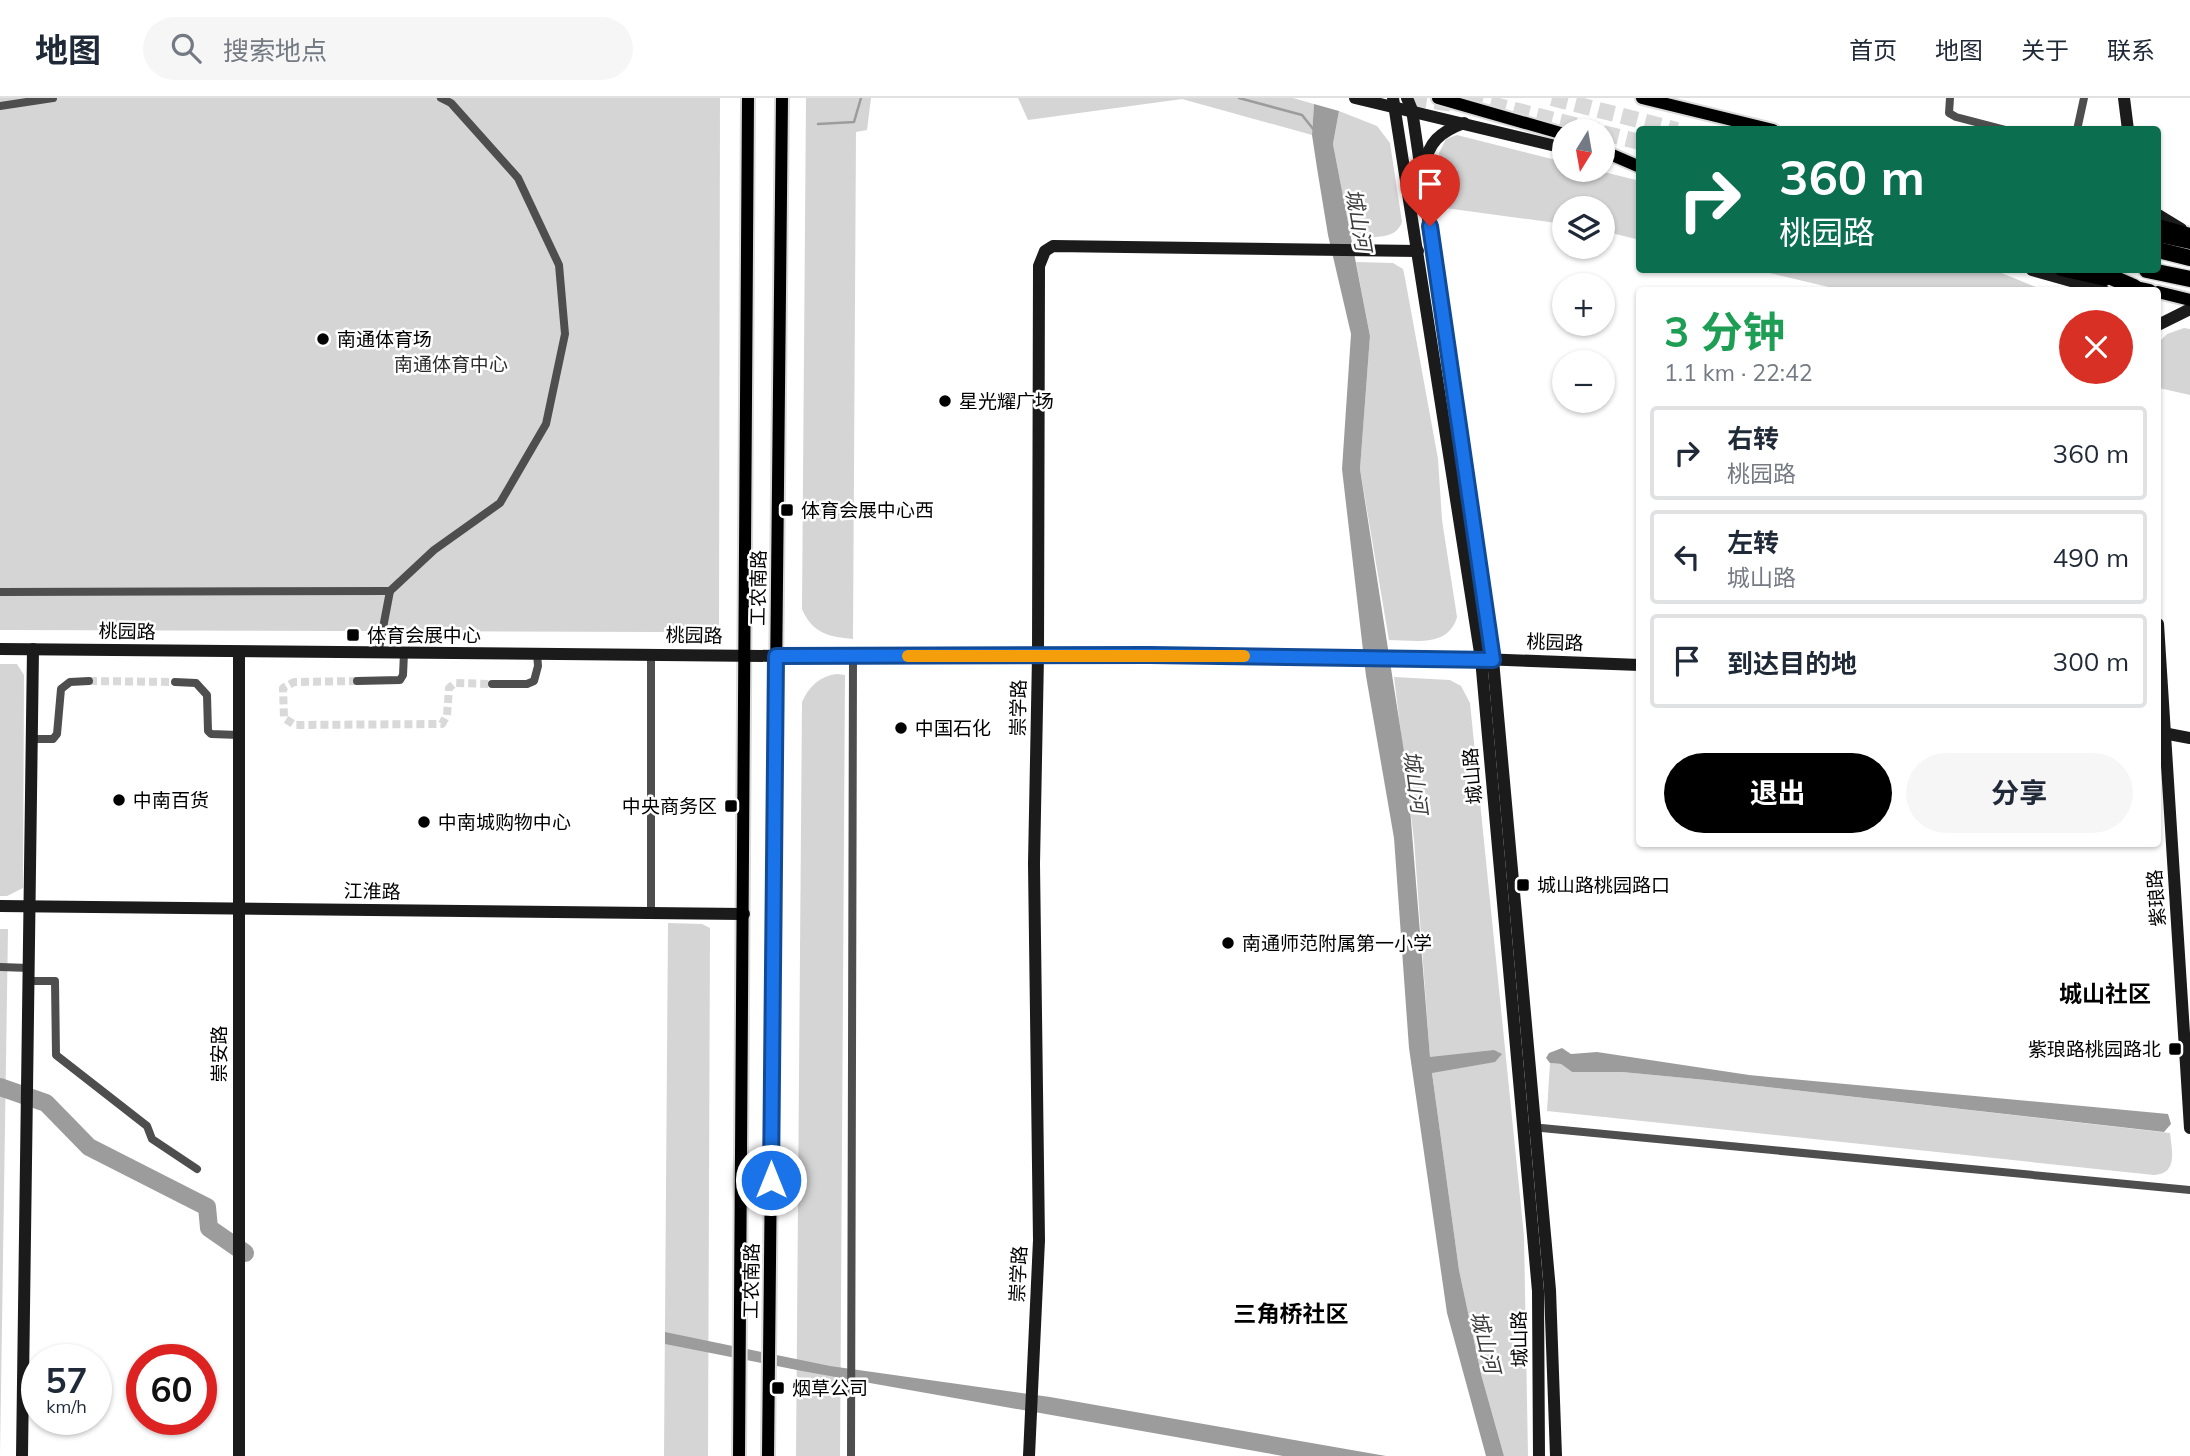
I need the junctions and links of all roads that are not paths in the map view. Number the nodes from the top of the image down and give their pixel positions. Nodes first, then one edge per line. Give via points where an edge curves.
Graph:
1 (52, 98) edge
2 (442, 98) edge
3 (748, 98) edge
4 (782, 98) edge
5 (1355, 98) edge
6 (1438, 98) edge
7 (1463, 98) edge
8 (1642, 98) edge
9 (1950, 98) edge
10 (2084, 98) edge
11 (2124, 98) edge
12 (1394, 102) edge
13 (1410, 104) edge
14 (0, 106) edge
15 (1481, 110) junction
16 (1464, 123) junction
17 (1757, 126) edge
18 (1991, 126) edge
19 (2078, 126) edge
20 (2125, 126) edge
21 (1552, 131) edge
22 (1552, 145) edge
23 (1615, 157) edge
24 (1615, 161) edge
25 (1636, 167) edge
26 (1636, 167) edge
27 (1422, 179) junction
28 (2161, 217) edge
29 (2161, 226) edge
30 (2161, 234) edge
31 (2189, 236) edge
32 (1418, 251) junction
33 (2161, 251) edge
34 (2190, 258) edge
35 (2043, 273) edge
36 (2074, 273) edge
37 (2102, 273) edge
38 (2161, 273) edge
39 (2190, 279) edge
40 (2092, 287) edge
41 (2133, 287) edge
42 (2137, 287) edge
43 (2161, 293) edge
44 (2190, 300) edge
45 (2190, 309) edge
46 (2161, 324) edge
47 (390, 591) junction
48 (0, 592) edge
49 (0, 649) edge
50 (33, 649) junction
51 (239, 652) junction
52 (404, 653) junction
53 (537, 653) junction
54 (378, 654) junction
55 (651, 654) junction
56 (745, 656) junction
57 (776, 656) junction
58 (853, 656) junction
59 (1038, 656) junction
60 (1487, 659) junction
61 (1636, 664) edge
62 (89, 681) tunnel mouth
63 (356, 681) tunnel mouth
64 (175, 682) tunnel mouth
65 (492, 684) tunnel mouth
66 (2161, 733) edge
67 (239, 735) junction
68 (2190, 738) edge
69 (32, 739) junction
70 (2161, 742) edge
71 (0, 906) edge
72 (30, 907) junction
73 (239, 909) junction
74 (651, 914) junction
75 (744, 914) junction
76 (2184, 939) edge
77 (0, 967) edge
78 (29, 975) junction
79 (1536, 1126) junction
80 (1522, 1127) junction
81 (2190, 1128) edge
82 (197, 1169) dead end
83 (2190, 1190) edge
84 (22, 1456) edge
85 (239, 1456) edge
86 (739, 1456) edge
87 (768, 1456) edge
88 (851, 1456) edge
89 (1029, 1456) edge
90 (1539, 1456) edge
91 (1556, 1456) edge

1 - 14 street
2 - 47 street via 518,178 559,265 565,334 546,424 500,503 434,550
3 - 56 main road, 工农南路
4 - 57 main road, 工农南路
5 - 12 street
6 - 15 main road
7 - 15 main road
8 - 17 main road
9 - 18 street via 1949,113
10 - 19 street
11 - 20 street
12 - 13 street
12 - 32 street, 城山路
13 - 16 street
13 - 27 street, 城山路
15 - 21 main road
16 - 22 street
16 - 27 street via 1433,141
23 - 25 main road
24 - 26 street
27 - 60 street, 城山路
28 - 31 street
29 - 31 main road
30 - 31 highway
32 - 59 street, 崇学路 via 1054,246 1045,251 1039,266
32 - 60 street, 城山路
33 - 34 highway
35 - 40 street
36 - 41 main road
37 - 42 highway
38 - 39 highway
43 - 44 main road
45 - 46 street
47 - 48 street
47 - 54 street
49 - 50 street, 桃园路
50 - 51 street, 桃园路
50 - 69 street
51 - 54 street, 桃园路
51 - 67 street, 崇安路
52 - 53 street, 桃园路
52 - 54 street, 桃园路
52 - 63 street via 400,680
53 - 55 street, 桃园路
53 - 65 street via 534,681
55 - 56 street, 桃园路
55 - 74 street
56 - 57 street, 桃园路
56 - 75 main road, 工农南路
57 - 58 street, 桃园路
57 - 87 main road, 工农南路
58 - 59 street, 桃园路
58 - 88 street
59 - 60 street, 桃园路
59 - 89 street, 崇学路 via 1034,864 1039,1240
60 - 61 street, 桃园路
60 - 79 street, 城山路
60 - 80 street, 城山路
62 - 69 street via 69,682 61,689 53,739
64 - 67 street via 196,683 207,695 211,734
66 - 68 street
67 - 73 street, 崇安路
69 - 72 street
70 - 76 street, 紫琅路
71 - 72 street, 江淮路
72 - 73 street, 江淮路
72 - 78 street
73 - 74 street, 江淮路
73 - 85 street, 崇安路
74 - 75 street, 江淮路
75 - 86 main road, 工农南路
76 - 81 street, 紫琅路
77 - 78 street
78 - 82 street via 55,981 56,1055 147,1126 152,1139
78 - 84 street
79 - 80 street
79 - 83 street
79 - 91 street, 城山路 via 1550,1290
80 - 90 street, 城山路 via 1538,1291

